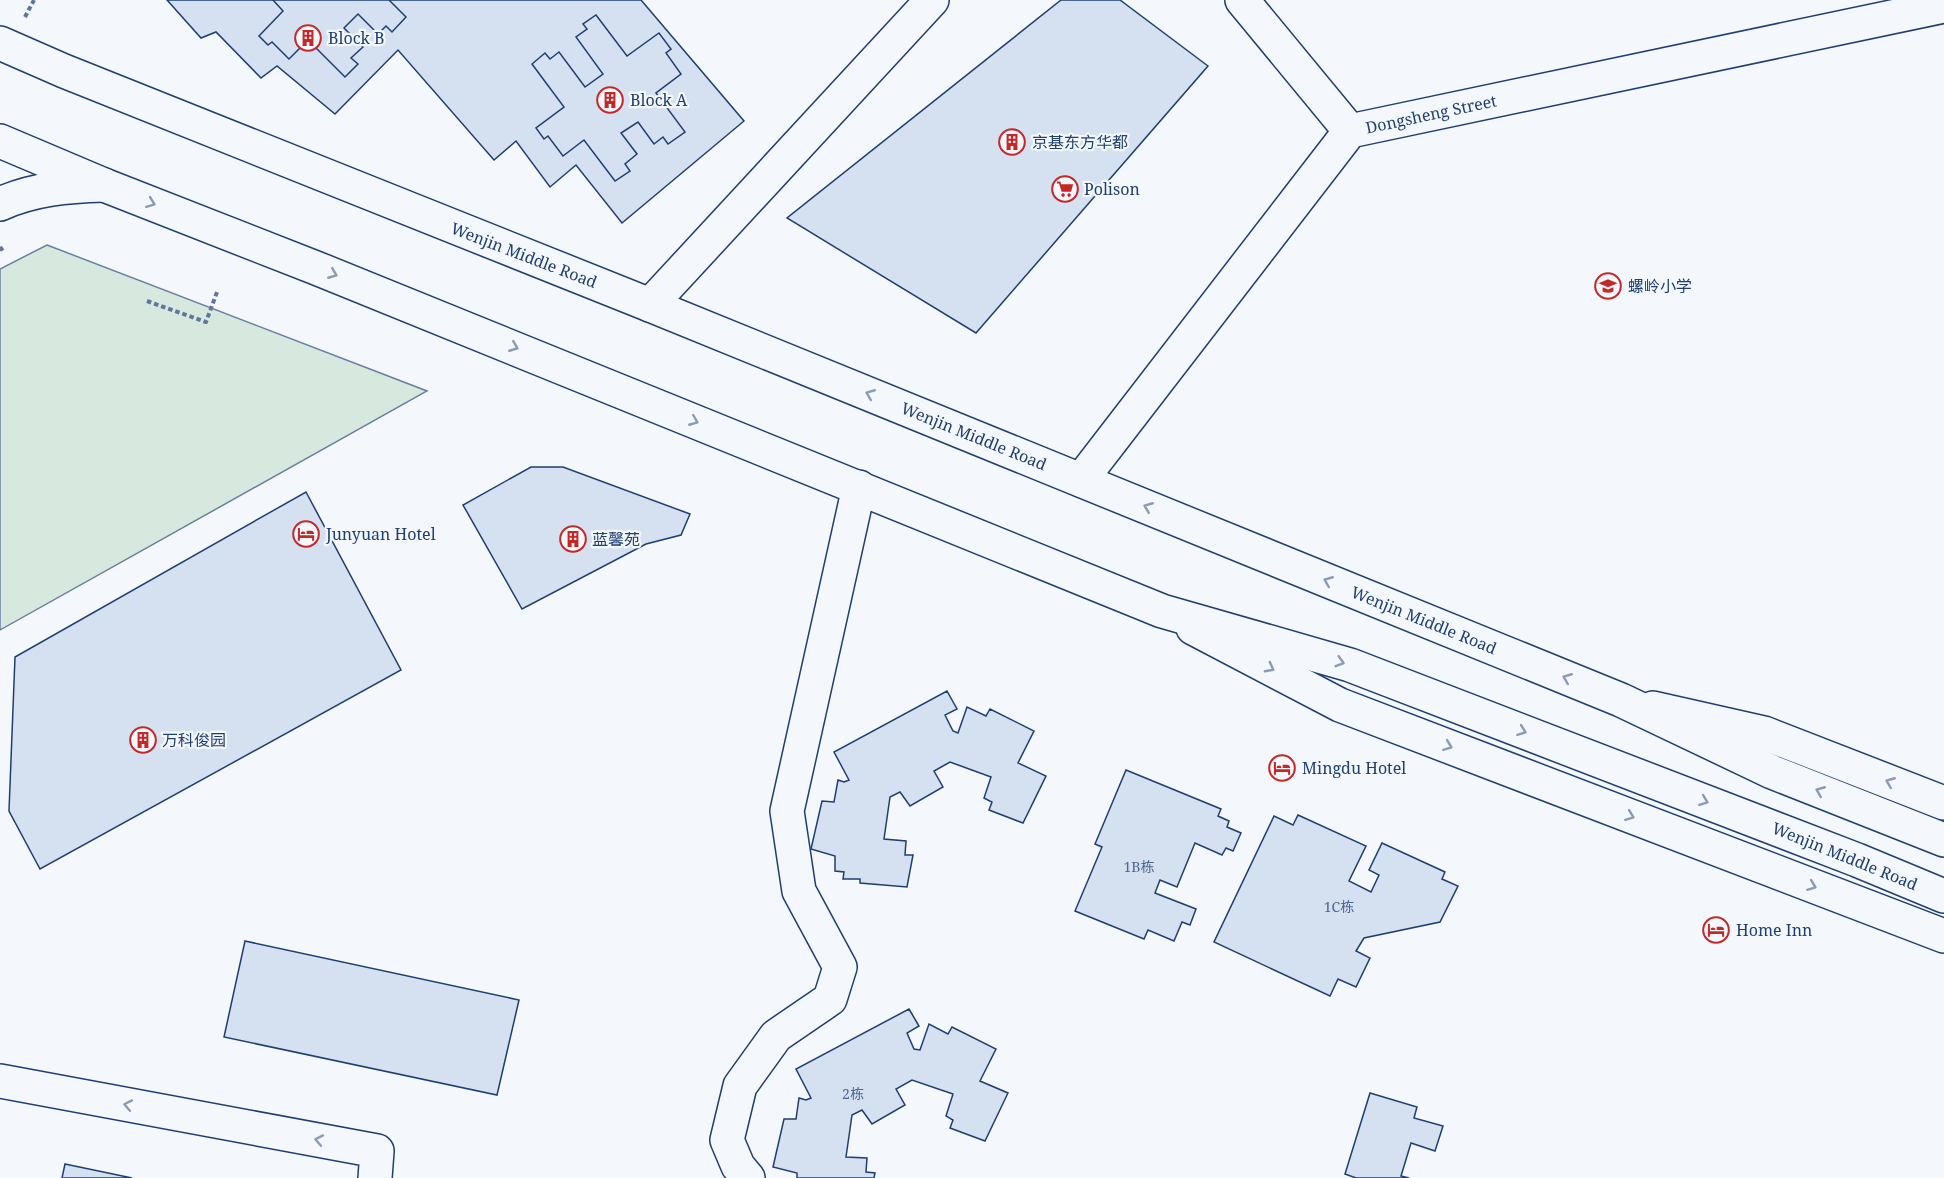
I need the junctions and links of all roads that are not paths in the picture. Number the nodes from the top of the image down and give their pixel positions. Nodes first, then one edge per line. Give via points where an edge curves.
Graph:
1 (932, 0) edge
2 (1242, 0) edge
3 (1944, 6) edge
4 (0, 44) edge
5 (1350, 131) junction
6 (0, 141) edge
7 (104, 185) junction
8 (0, 204) edge
9 (650, 305) junction
10 (1081, 480) junction
11 (859, 487) junction
12 (1162, 611) junction
13 (1621, 700) junction
14 (1944, 803) edge
15 (1944, 840) edge
16 (1944, 896) edge
17 (1944, 936) edge
18 (0, 1081) edge
19 (375, 1178) edge
20 (747, 1178) edge

1 - 9 main road
2 - 5 main road
3 - 5 main road, Dongsheng Street
4 - 9 main road, Wenjin Middle Road
5 - 10 main road, Dongsheng Street
6 - 7 main road, Wenjin Middle Road
7 - 8 main road via 60,187 16,196
7 -> 11 main road, Wenjin Middle Road
10 -> 9 main road, Wenjin Middle Road
13 -> 10 main road, Wenjin Middle Road
11 - 12 main road, Wenjin Middle Road
11 - 20 main road via 787,811 799,891 840,967 830,999 776,1036 740,1086 727,1140
12 -> 16 main road, Wenjin Middle Road via 1350,665
12 -> 17 main road via 1340,705
14 -> 13 main road via 1764,733
15 -> 13 main road, Wenjin Middle Road via 1772,772
19 -> 18 main road via 377,1151

